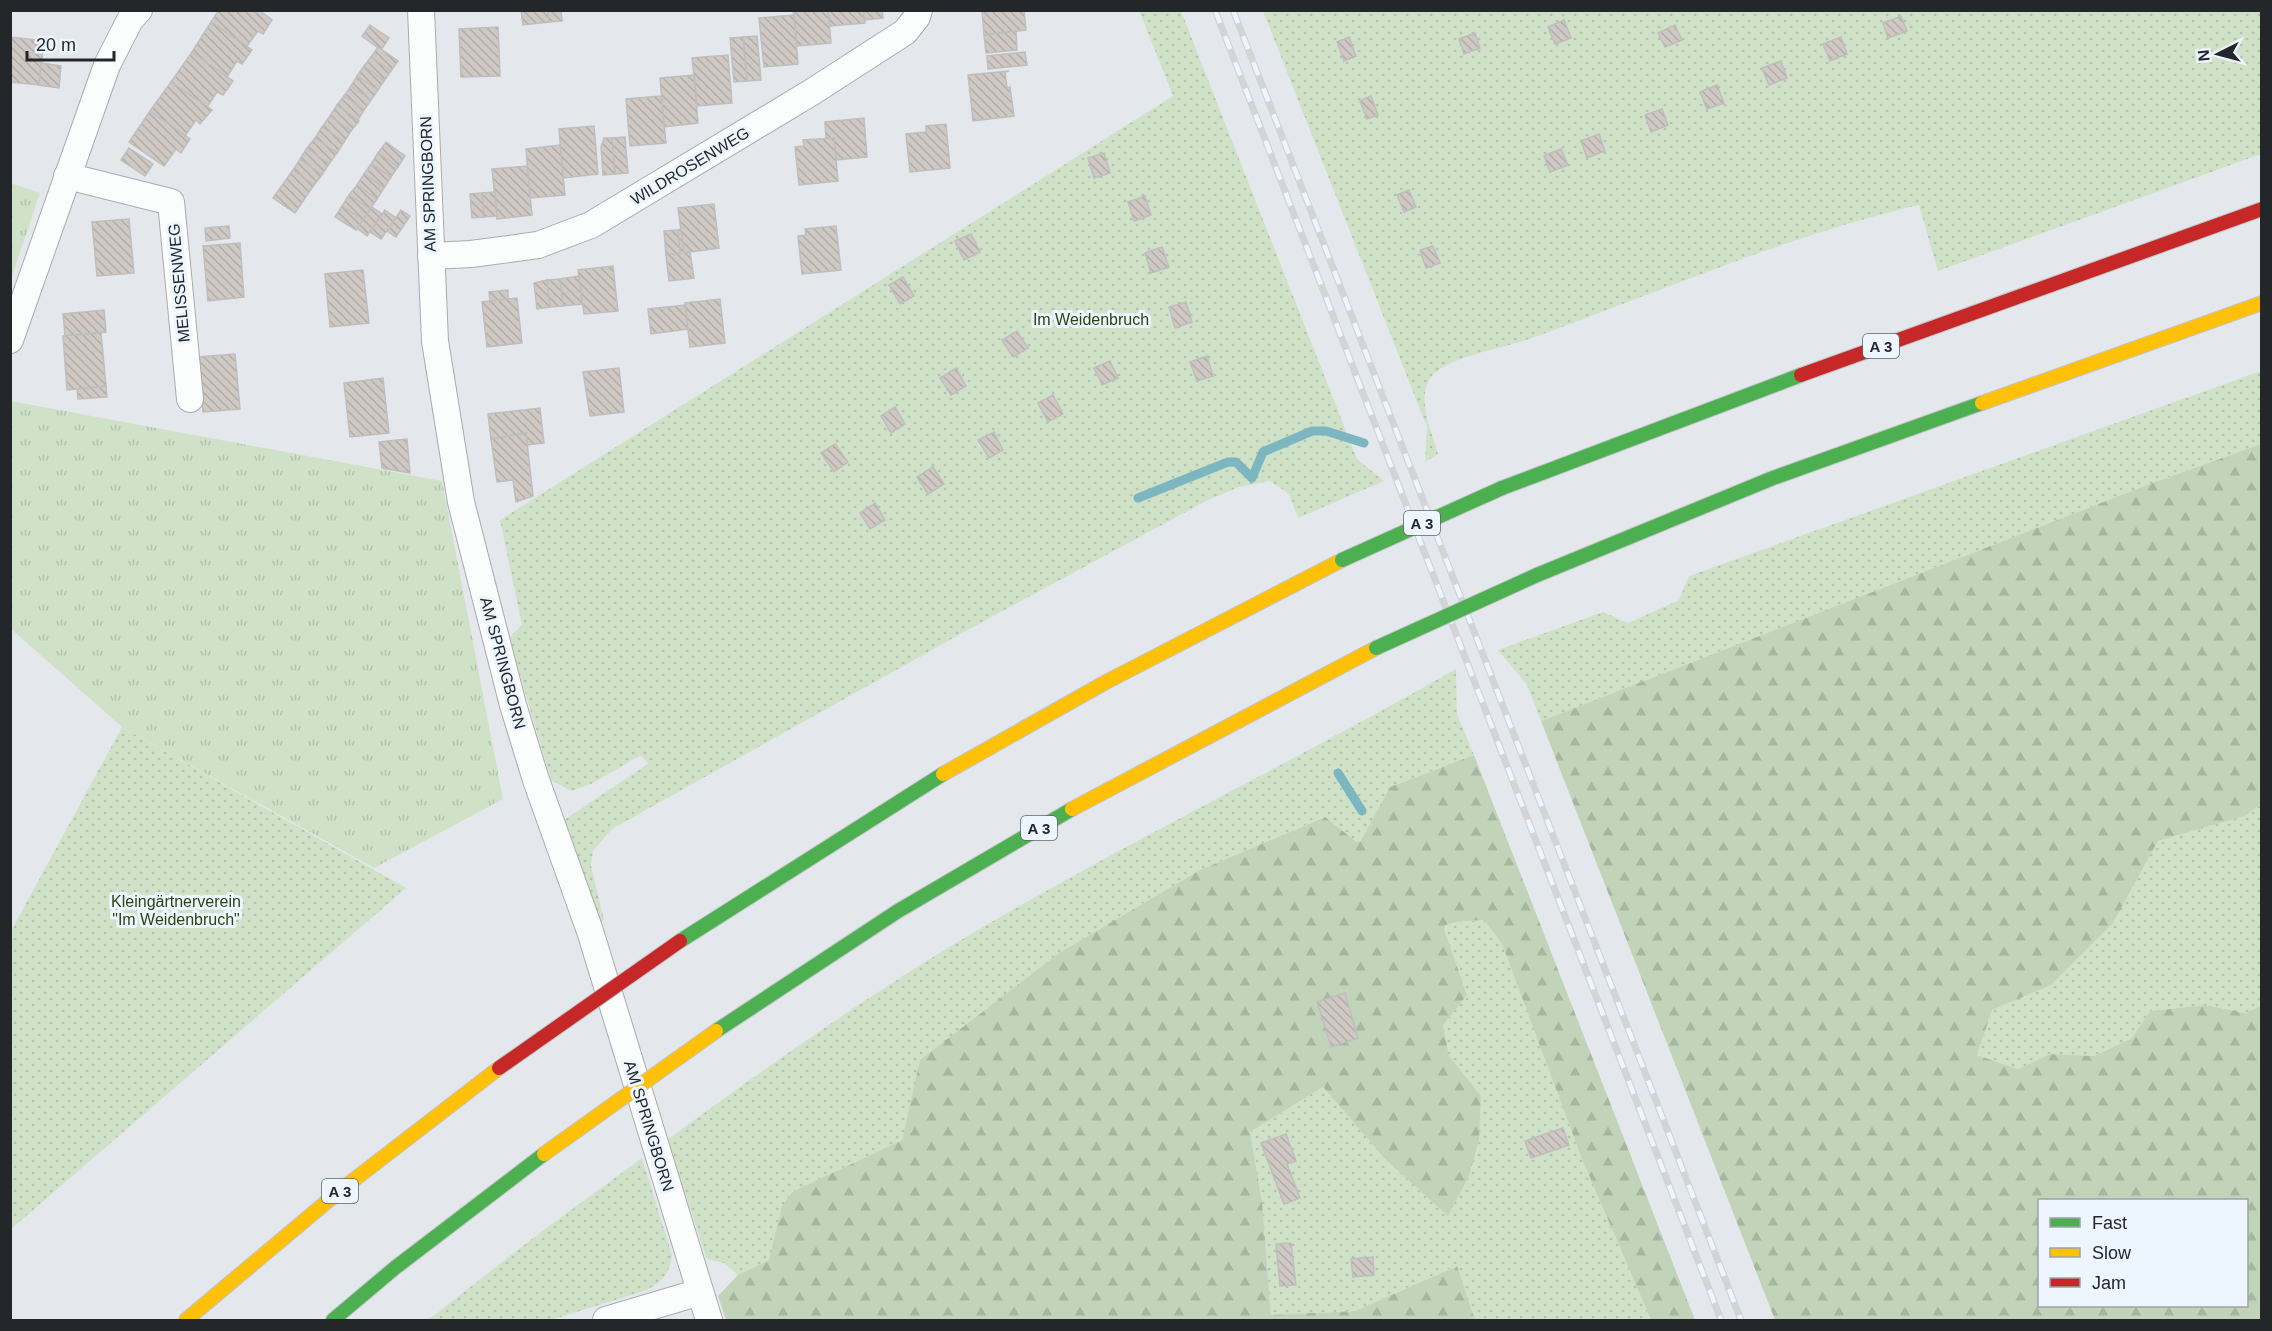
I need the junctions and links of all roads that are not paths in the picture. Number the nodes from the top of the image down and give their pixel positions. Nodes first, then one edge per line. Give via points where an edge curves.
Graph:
1 (421, 10) edge
2 (919, 10) edge
3 (129, 14) edge
4 (67, 176) junction
5 (2262, 209) edge
6 (431, 256) junction
7 (2262, 303) edge
8 (10, 340) edge
9 (190, 399) dead end
10 (700, 1292) junction
11 (186, 1320) edge
12 (333, 1320) edge
13 (606, 1320) edge
14 (709, 1320) edge

1 - 6 street, AM SPRINGBORN
2 - 6 street, WILDROSENWEG via 905,32 591,225 537,245
3 - 4 street
4 - 8 street
4 - 9 street, MELISSENWEG via 171,202
5 - 11 highway, A 3, bridge via 1743,396 1502,488 1342,560 1174,645 848,831 680,940 499,1068 342,1190
6 - 10 street, AM SPRINGBORN via 435,341 443,399 461,502 493,631 536,780 590,931
7 - 12 highway, A 3, bridge via 1773,478 1537,575 1376,648 1215,729 897,912 716,1031 544,1154
10 - 13 street
10 - 14 street, AM SPRINGBORN

